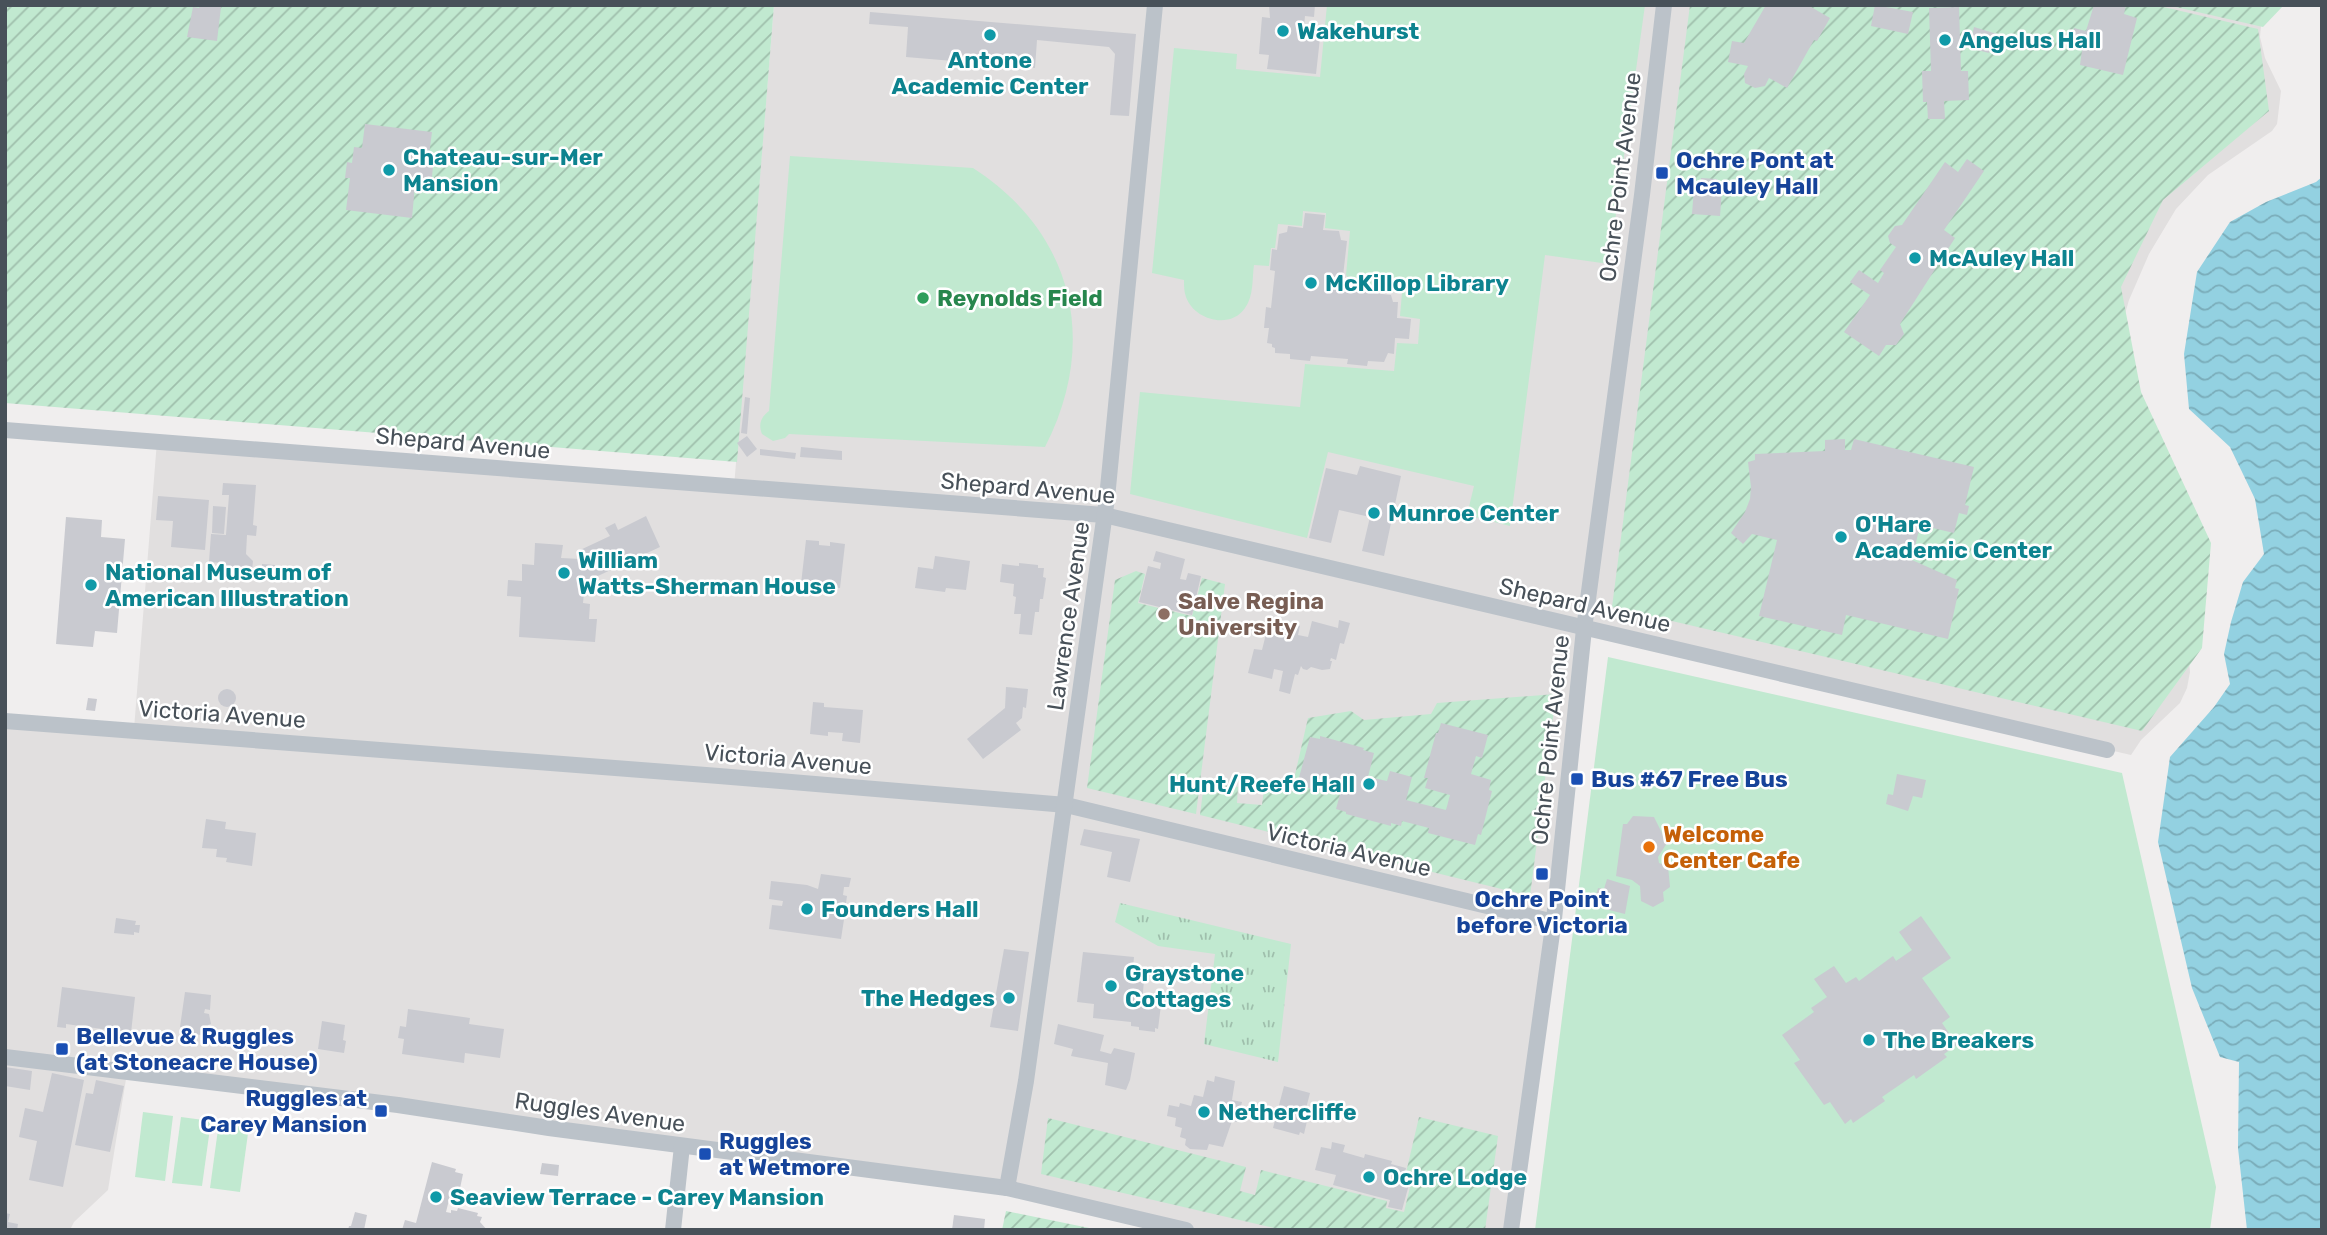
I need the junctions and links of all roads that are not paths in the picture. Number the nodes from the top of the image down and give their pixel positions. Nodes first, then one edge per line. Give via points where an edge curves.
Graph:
1 (1155, 5) edge
2 (1664, 5) edge
3 (5, 430) edge
4 (1104, 515) junction
5 (1584, 629) junction
6 (5, 721) edge
7 (2107, 750) dead end
8 (1066, 805) junction
9 (1554, 922) junction
10 (5, 1057) edge
11 (682, 1146) junction
12 (1007, 1188) junction
13 (673, 1230) edge
14 (1186, 1230) edge
15 (1511, 1230) edge

1 - 4 street, Lawrence Avenue
2 - 5 street, Ochre Point Avenue
3 - 4 street, Shepard Avenue
4 - 5 street, Shepard Avenue
4 - 8 street, Lawrence Avenue
5 - 7 street, Shepard Avenue
5 - 9 street, Ochre Point Avenue
6 - 8 street, Victoria Avenue
8 - 9 street, Victoria Avenue
8 - 12 street, Lawrence Avenue
9 - 15 street, Ochre Point Avenue
10 - 11 street, Ruggles Avenue via 398,1105
11 - 12 street, Ruggles Avenue
11 - 13 street
12 - 14 street, Ruggles Avenue

